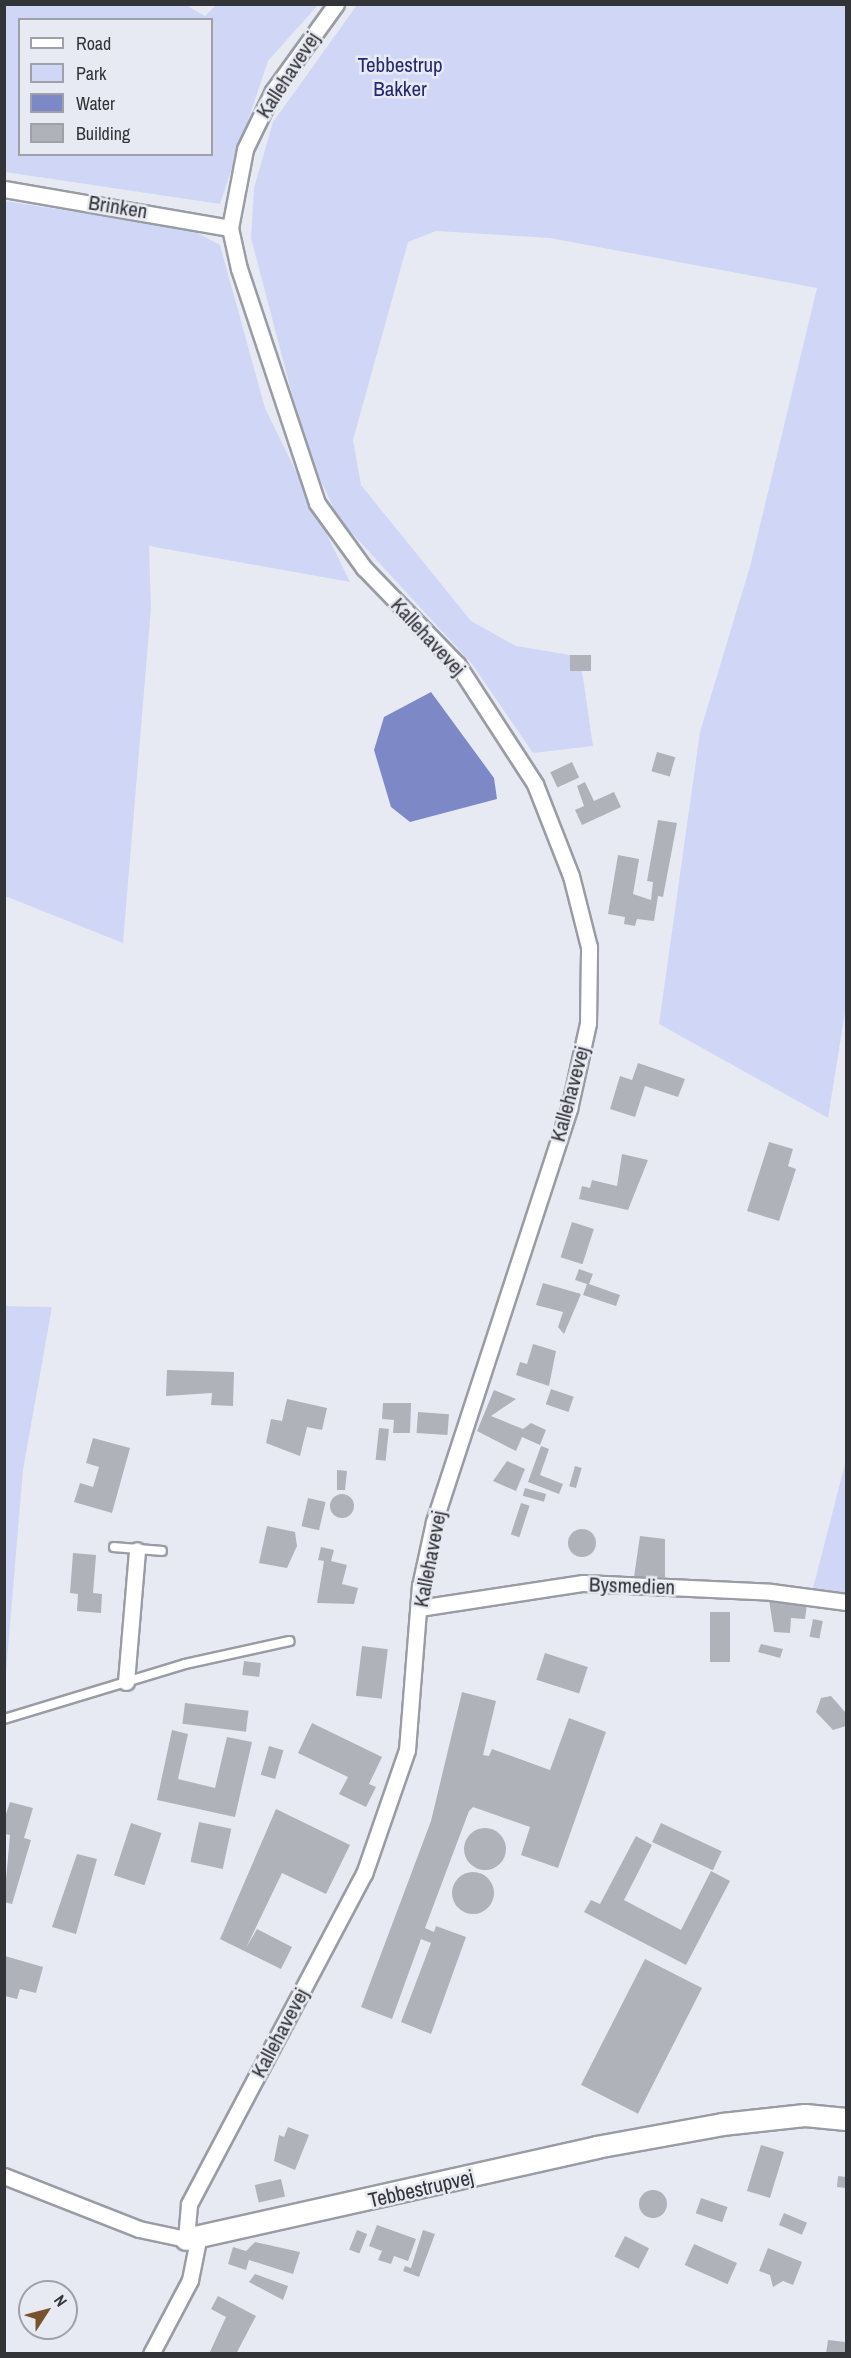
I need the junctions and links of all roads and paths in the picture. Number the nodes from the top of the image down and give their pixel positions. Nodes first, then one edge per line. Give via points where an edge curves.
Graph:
1 (336, 4) edge
2 (4, 189) edge
3 (230, 228) junction
4 (114, 1547) dead end
5 (137, 1550) junction
6 (162, 1551) dead end
7 (846, 1602) edge
8 (419, 1608) junction
9 (290, 1641) dead end
10 (126, 1682) junction
11 (4, 1719) edge
12 (846, 2119) edge
13 (4, 2176) edge
14 (192, 2240) junction
15 (151, 2354) edge

1 - 3 street, Kallehavevej via 258,119 245,149
2 - 3 street, Brinken
3 - 8 street, Kallehavevej via 267,366 317,503 364,568 457,664 535,784 570,876 589,947 588,1023 569,1109 434,1522
4 - 5 lane
5 - 6 lane
5 - 10 street
7 - 8 street, Bysmedien via 771,1592 583,1583
8 - 14 street, Kallehavevej via 406,1750 364,1874 189,2204
9 - 10 lane
10 - 11 lane
12 - 14 street, Tebbestrupvej via 805,2115 722,2124 596,2147
13 - 14 street, Tebbestrupvej via 140,2229
14 - 15 street, Kallehavevej via 190,2280

